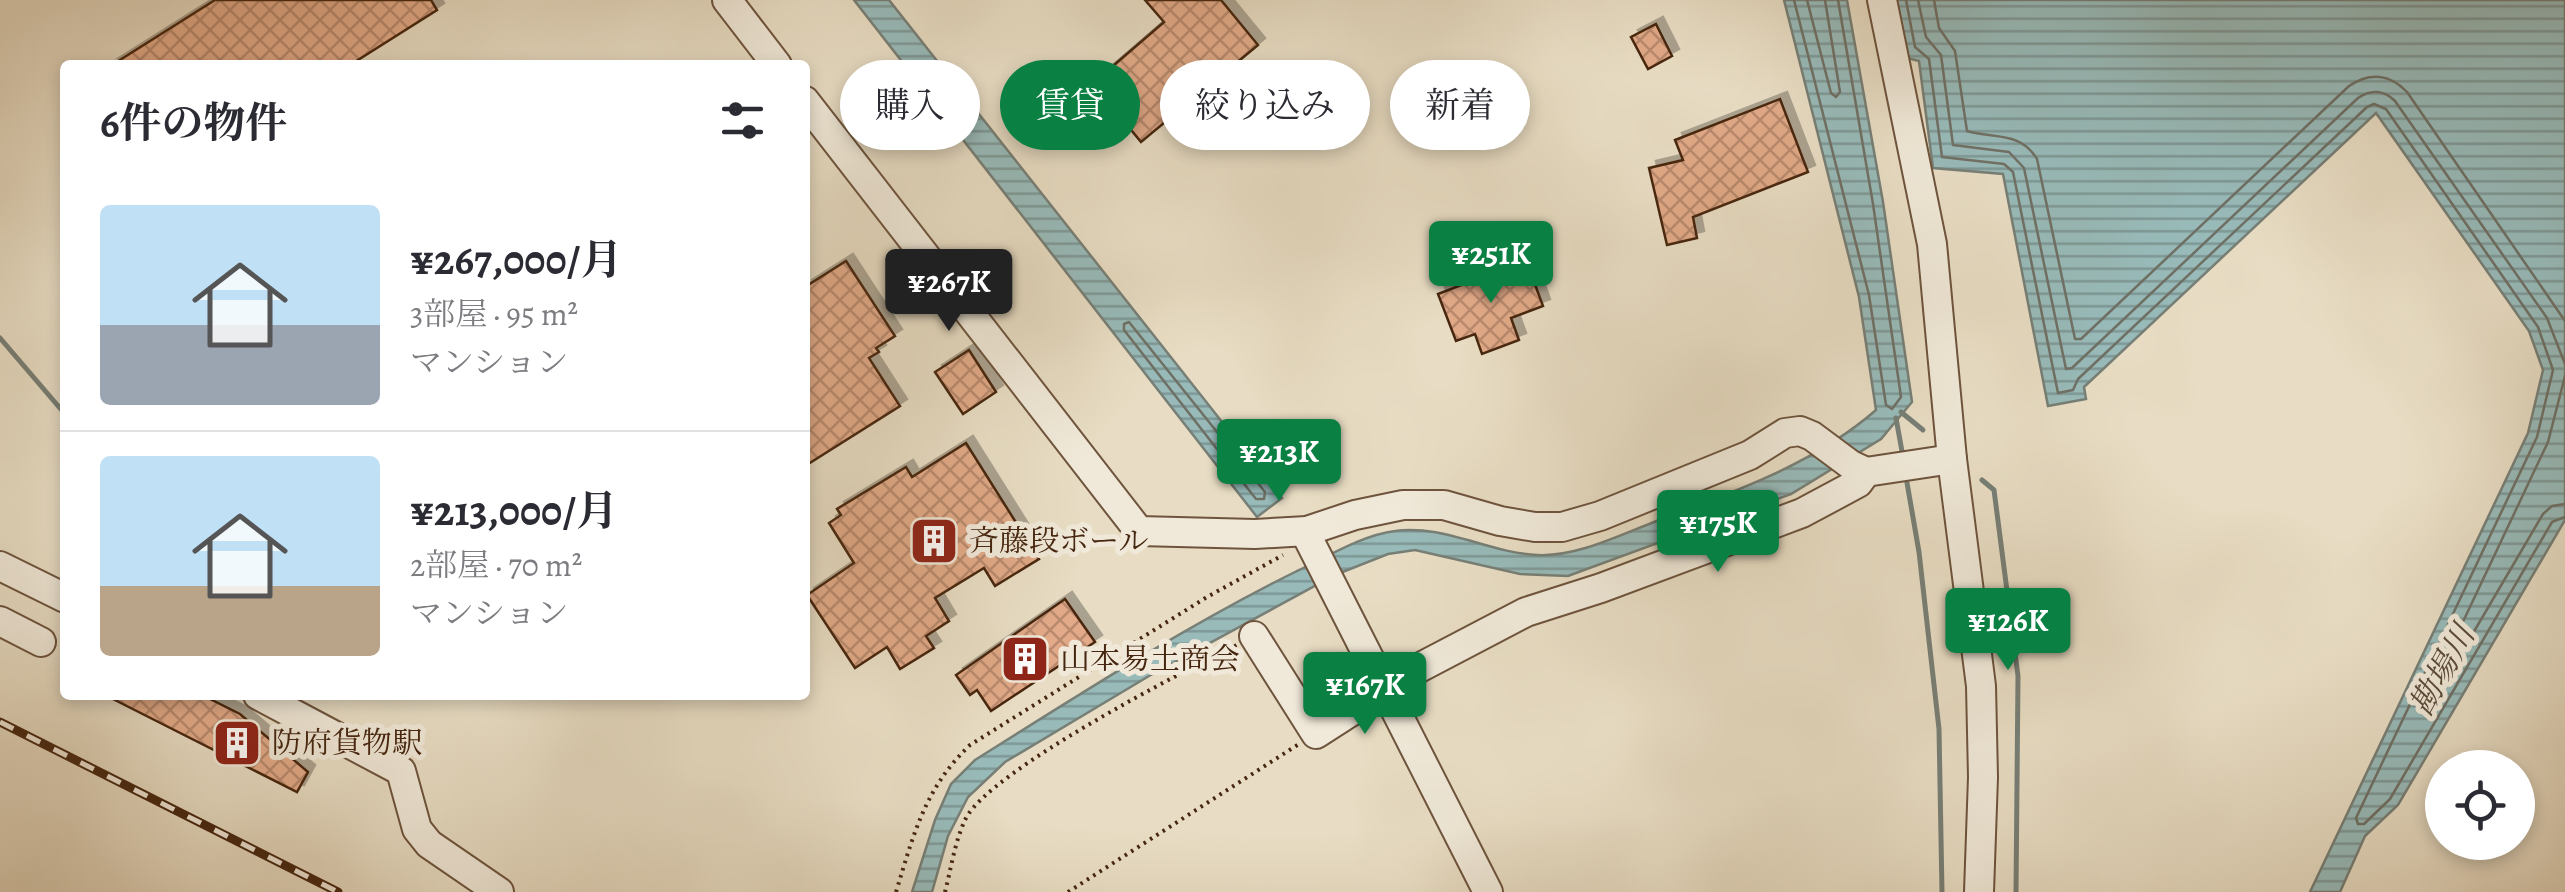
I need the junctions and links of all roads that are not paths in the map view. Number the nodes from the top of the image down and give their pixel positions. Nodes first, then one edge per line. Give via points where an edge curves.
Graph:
1 (727, 0) edge
2 (1882, 0) edge
3 (773, 60) edge
4 (810, 107) edge
5 (1952, 459) junction
6 (1867, 469) junction
7 (1311, 542) junction
8 (0, 566) edge
9 (60, 596) edge
10 (0, 620) edge
11 (1254, 636) road end
12 (41, 642) dead end
13 (1384, 692) junction
14 (267, 700) edge
15 (500, 892) edge
16 (1488, 892) edge
17 (1979, 892) edge

1 - 3 street
2 - 5 street via 1932,244
4 - 7 street via 1139,531
5 - 6 street
5 - 17 street via 1981,686
6 - 7 street via 1812,436 1785,433 1750,455 1562,528 1444,505 1403,505 1355,515
6 - 13 street via 1858,483 1802,513 1526,612
7 - 13 street
8 - 9 street
10 - 12 street
11 - 13 street via 1316,734
13 - 16 street
14 - 15 street via 401,771 417,830

